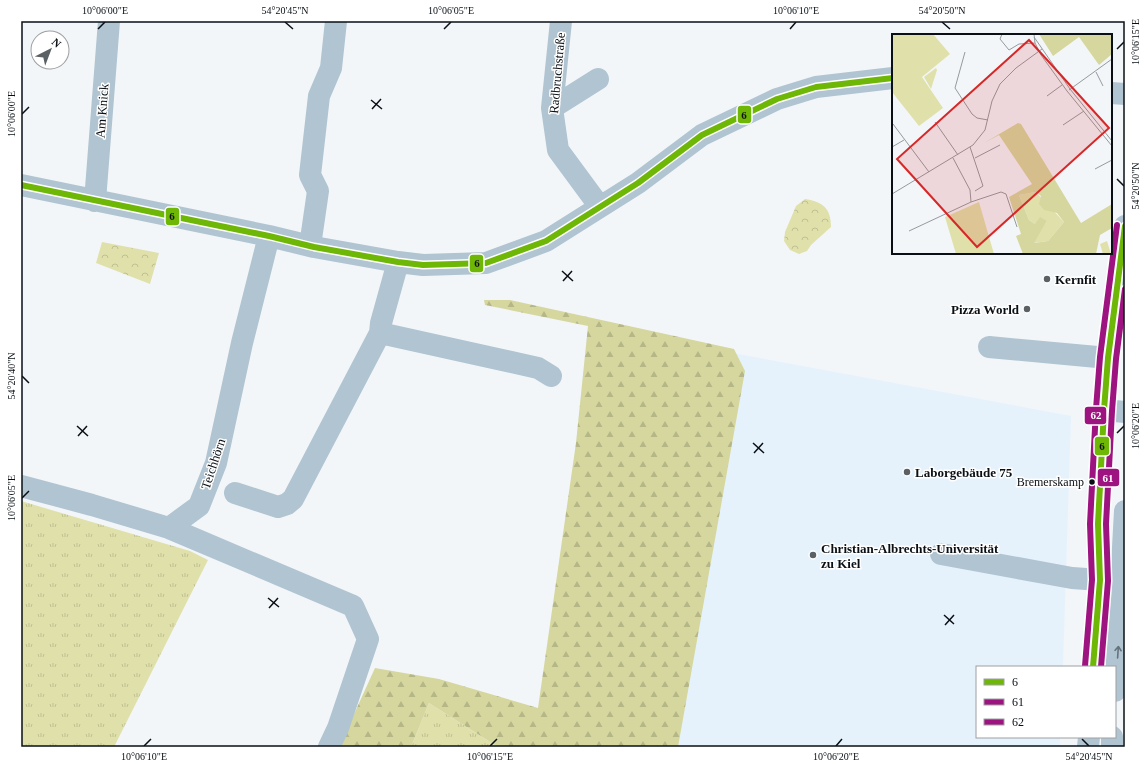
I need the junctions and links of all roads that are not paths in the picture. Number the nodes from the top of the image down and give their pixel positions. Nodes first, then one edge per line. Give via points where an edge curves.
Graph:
1 (109, 21) edge
2 (336, 21) edge
3 (562, 21) edge
4 (892, 78) edge
5 (598, 79) dead end
6 (1112, 93) edge
7 (1125, 94) edge
8 (552, 108) junction
9 (330, 122) dead end
10 (21, 185) edge
11 (318, 191) junction
12 (95, 201) junction
13 (600, 207) junction
14 (1125, 226) edge
15 (269, 236) junction
16 (310, 246) junction
17 (398, 262) junction
18 (380, 333) junction
19 (989, 347) dead end
20 (1108, 358) junction
21 (552, 376) dead end
22 (1104, 410) junction
23 (1125, 412) edge
24 (21, 486) edge
25 (234, 493) dead end
26 (1125, 511) edge
27 (169, 528) junction
28 (941, 554) dead end
29 (1100, 580) junction
30 (1093, 666) edge
31 (1116, 673) edge
32 (329, 747) edge

1 - 12 street, Am Knick
2 - 11 street via 332,68 319,96 310,175
3 - 8 street, Radbruchstraße
4 - 13 street via 816,87 777,99 702,135 638,183
5 - 8 street
6 - 7 street
8 - 13 street, Radbruchstraße via 558,150
9 - 11 street
10 - 12 street
11 - 16 street
12 - 15 street
13 - 17 street via 546,241 486,263 423,265
14 - 20 street
15 - 16 street
15 - 27 street, Teichhörn via 216,463 199,506
16 - 17 street
17 - 18 street
18 - 21 street via 538,368
18 - 25 street via 293,499 278,507
19 - 20 street
20 - 22 street
22 - 23 street
22 - 29 street via 1098,524
24 - 27 street via 92,504
31 -> 26 street
27 - 32 street via 353,606 368,639 338,728
28 - 29 street via 1072,578
29 - 30 street

